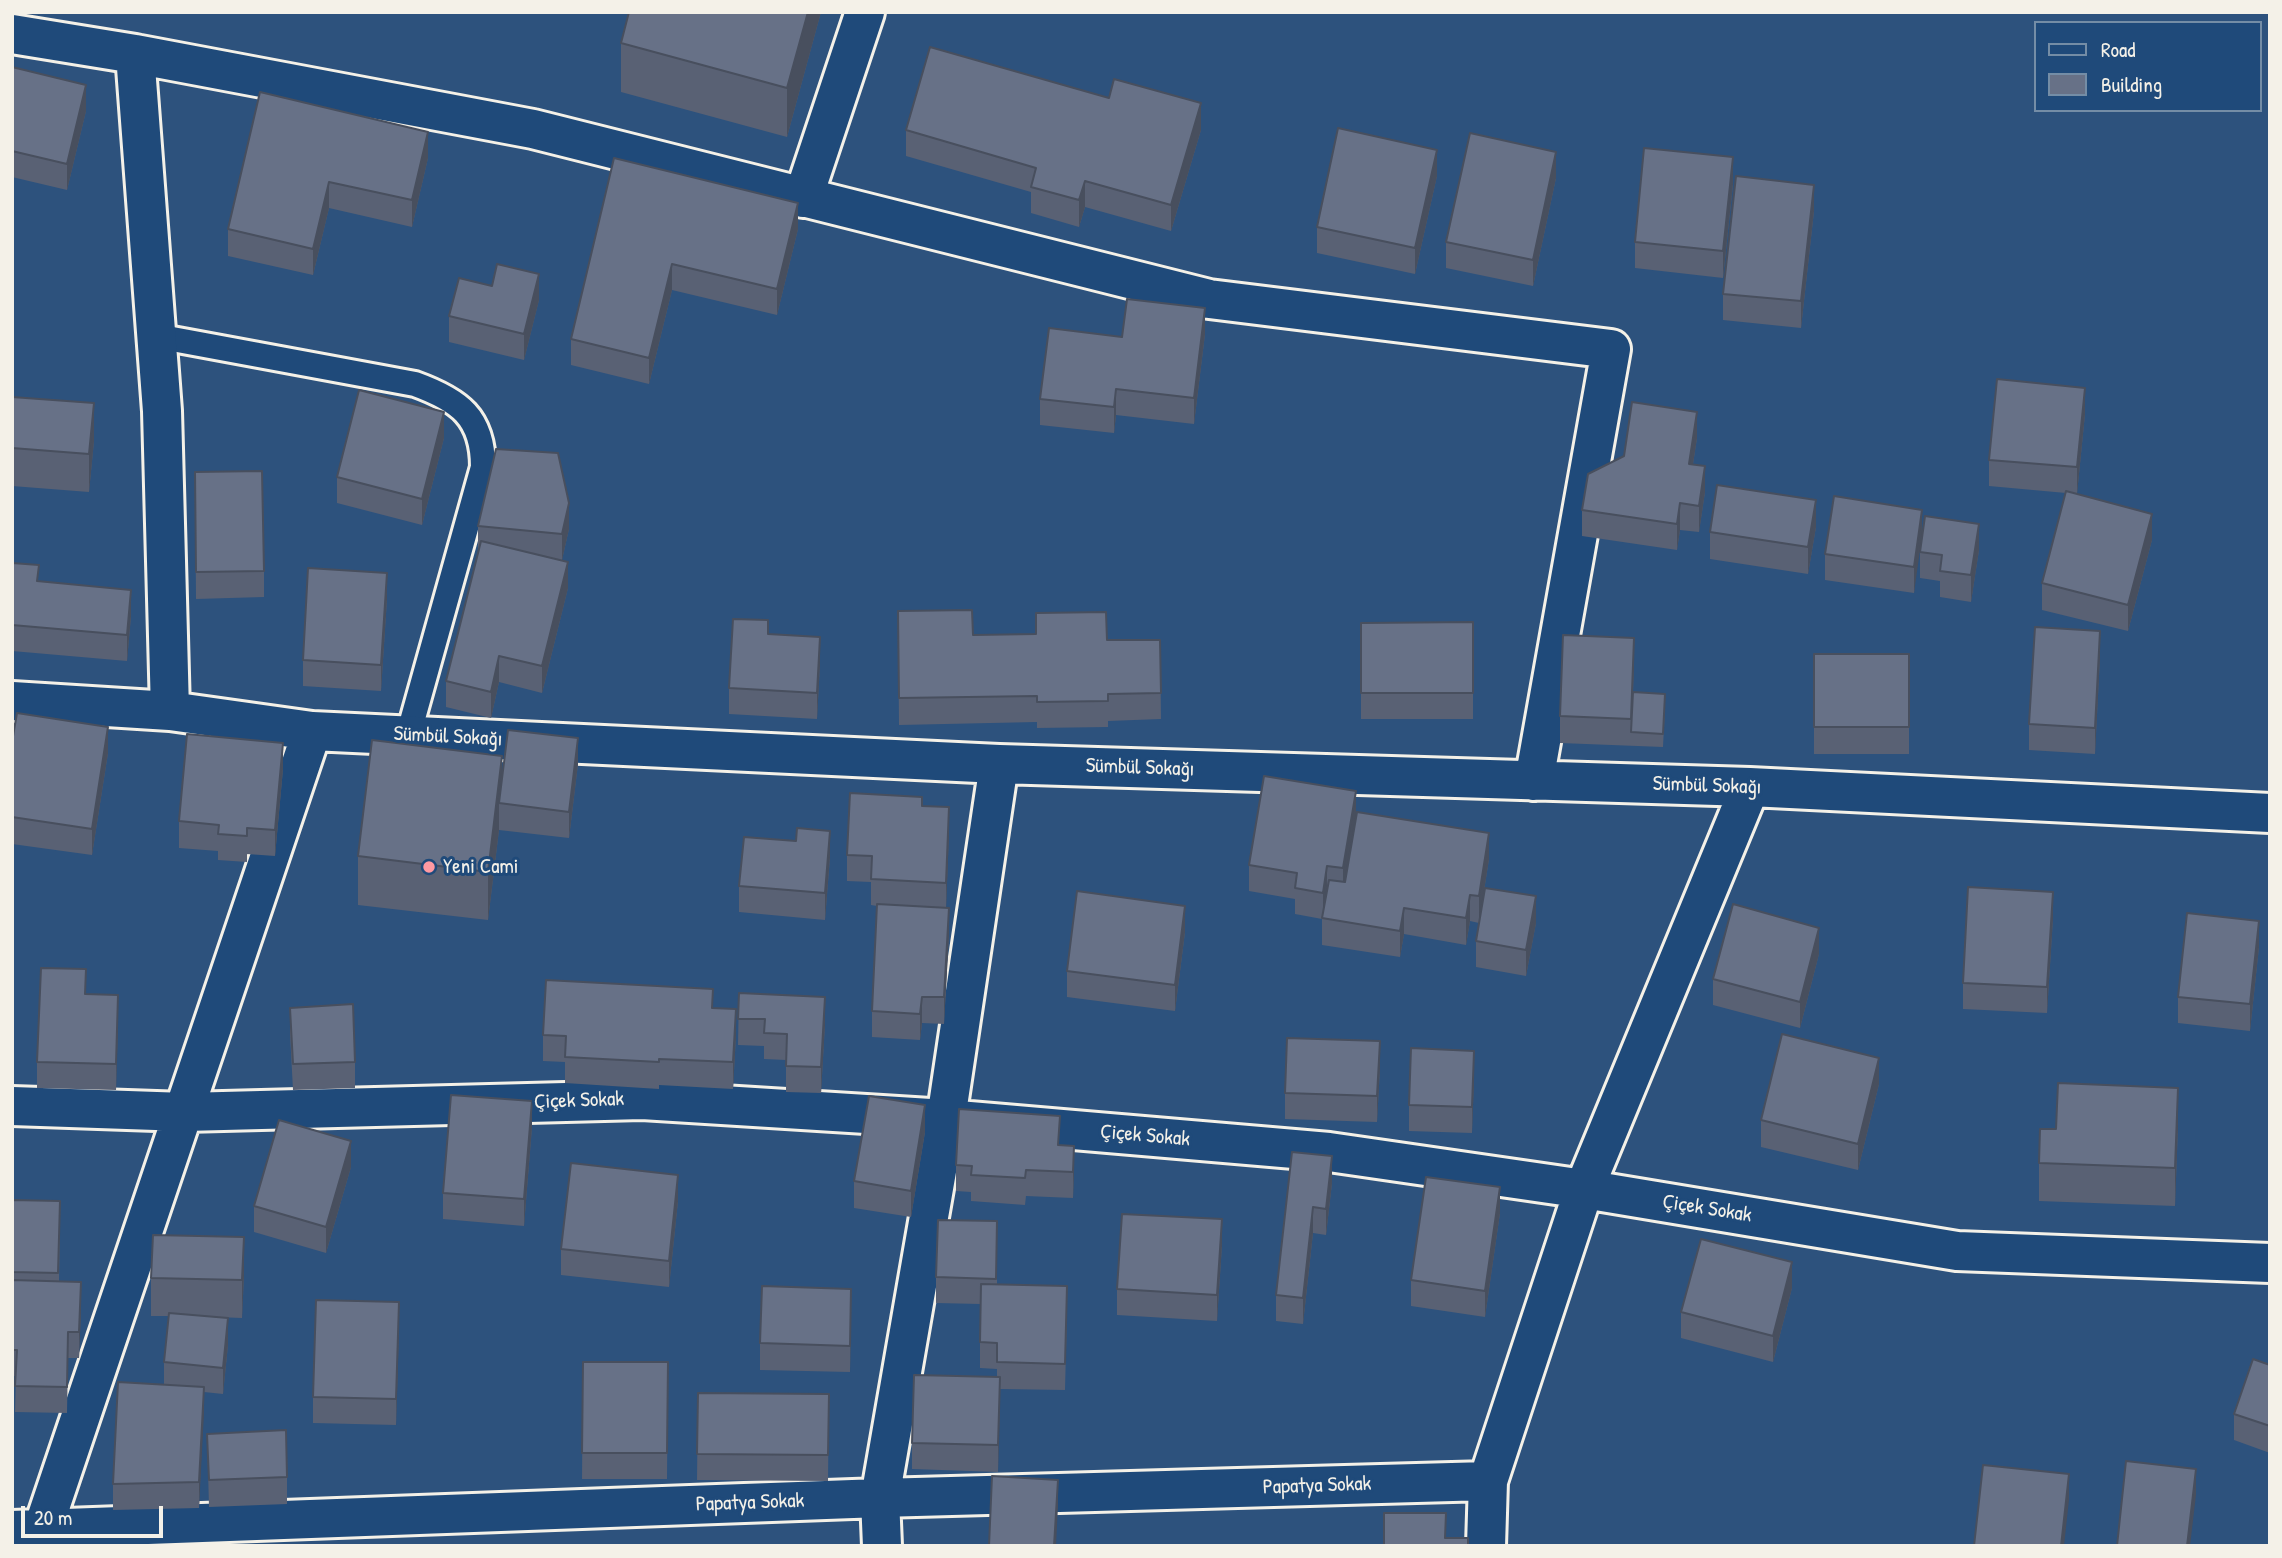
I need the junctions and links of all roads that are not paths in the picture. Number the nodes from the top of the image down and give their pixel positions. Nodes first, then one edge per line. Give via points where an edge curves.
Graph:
1 (865, 12) edge
2 (12, 34) edge
3 (135, 54) junction
4 (803, 198) junction
5 (156, 336) junction
6 (12, 701) edge
7 (170, 711) junction
8 (312, 731) junction
9 (408, 736) junction
10 (999, 764) junction
11 (1534, 781) junction
12 (1750, 787) junction
13 (2270, 813) edge
14 (12, 1106) edge
15 (185, 1112) junction
16 (946, 1119) junction
17 (1584, 1189) junction
18 (2270, 1263) edge
19 (1488, 1481) junction
20 (880, 1498) junction
21 (31, 1535) edge
22 (882, 1546) edge
23 (1486, 1546) edge

1 - 4 street
2 - 3 street
3 - 4 street via 533,129
3 - 5 street
4 - 11 street via 1209,299 1611,349
5 - 7 street
5 - 9 lane via 415,384 444,395 470,417 480,434 483,467
6 - 7 street, Sümbül Sokağı
7 - 8 street, Sümbül Sokağı
8 - 9 street, Sümbül Sokağı
8 - 15 street
9 - 10 street, Sümbül Sokağı
10 - 11 street, Sümbül Sokağı
10 - 16 street
11 - 12 street, Sümbül Sokağı
12 - 13 street, Sümbül Sokağı
12 - 17 street
14 - 15 street, Çiçek Sokak
15 - 16 street, Çiçek Sokak via 642,1100
15 - 21 street
16 - 17 street, Çiçek Sokak via 1329,1152
16 - 20 street
17 - 18 street, Çiçek Sokak via 1957,1251
17 - 19 street
19 - 20 street, Papatya Sokak
19 - 23 street
20 - 21 street, Papatya Sokak
20 - 22 street

